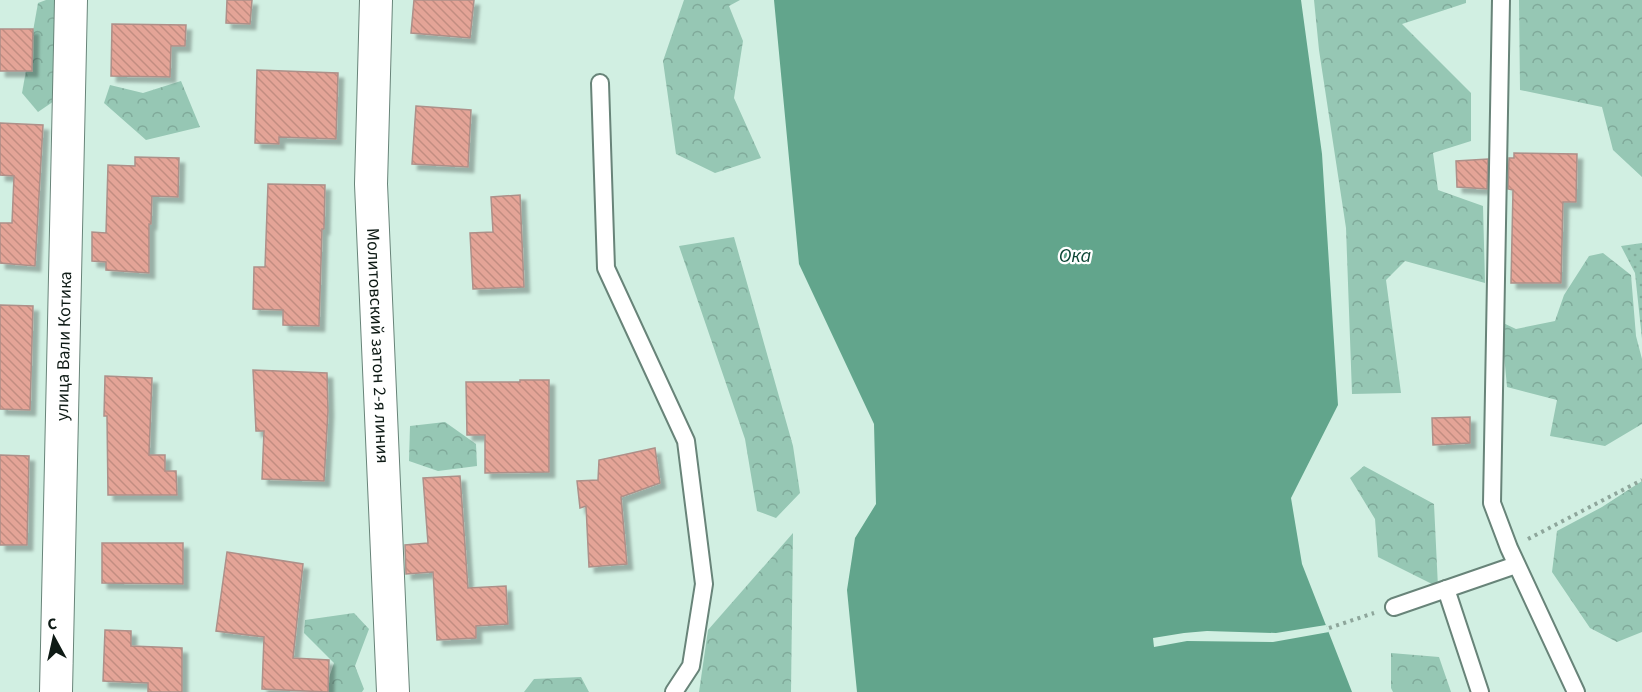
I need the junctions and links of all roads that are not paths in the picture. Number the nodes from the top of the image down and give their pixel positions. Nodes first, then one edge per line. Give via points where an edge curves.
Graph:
1 (71, 0) edge
2 (376, 0) edge
3 (1501, 0) edge
4 (600, 83) dead end
5 (1516, 565) junction
6 (1446, 589) junction
7 (1394, 607) road end
8 (56, 692) edge
9 (393, 692) edge
10 (674, 692) edge
11 (1480, 692) edge
12 (1576, 692) edge

1 - 8 street, улица Вали Котика
2 - 9 street, Молитовский затон 2-я линия via 372,184
3 - 5 lane via 1492,503
4 - 10 lane via 606,268 686,441 704,584 691,666
5 - 6 lane
5 - 12 lane
6 - 7 lane
6 - 11 lane

